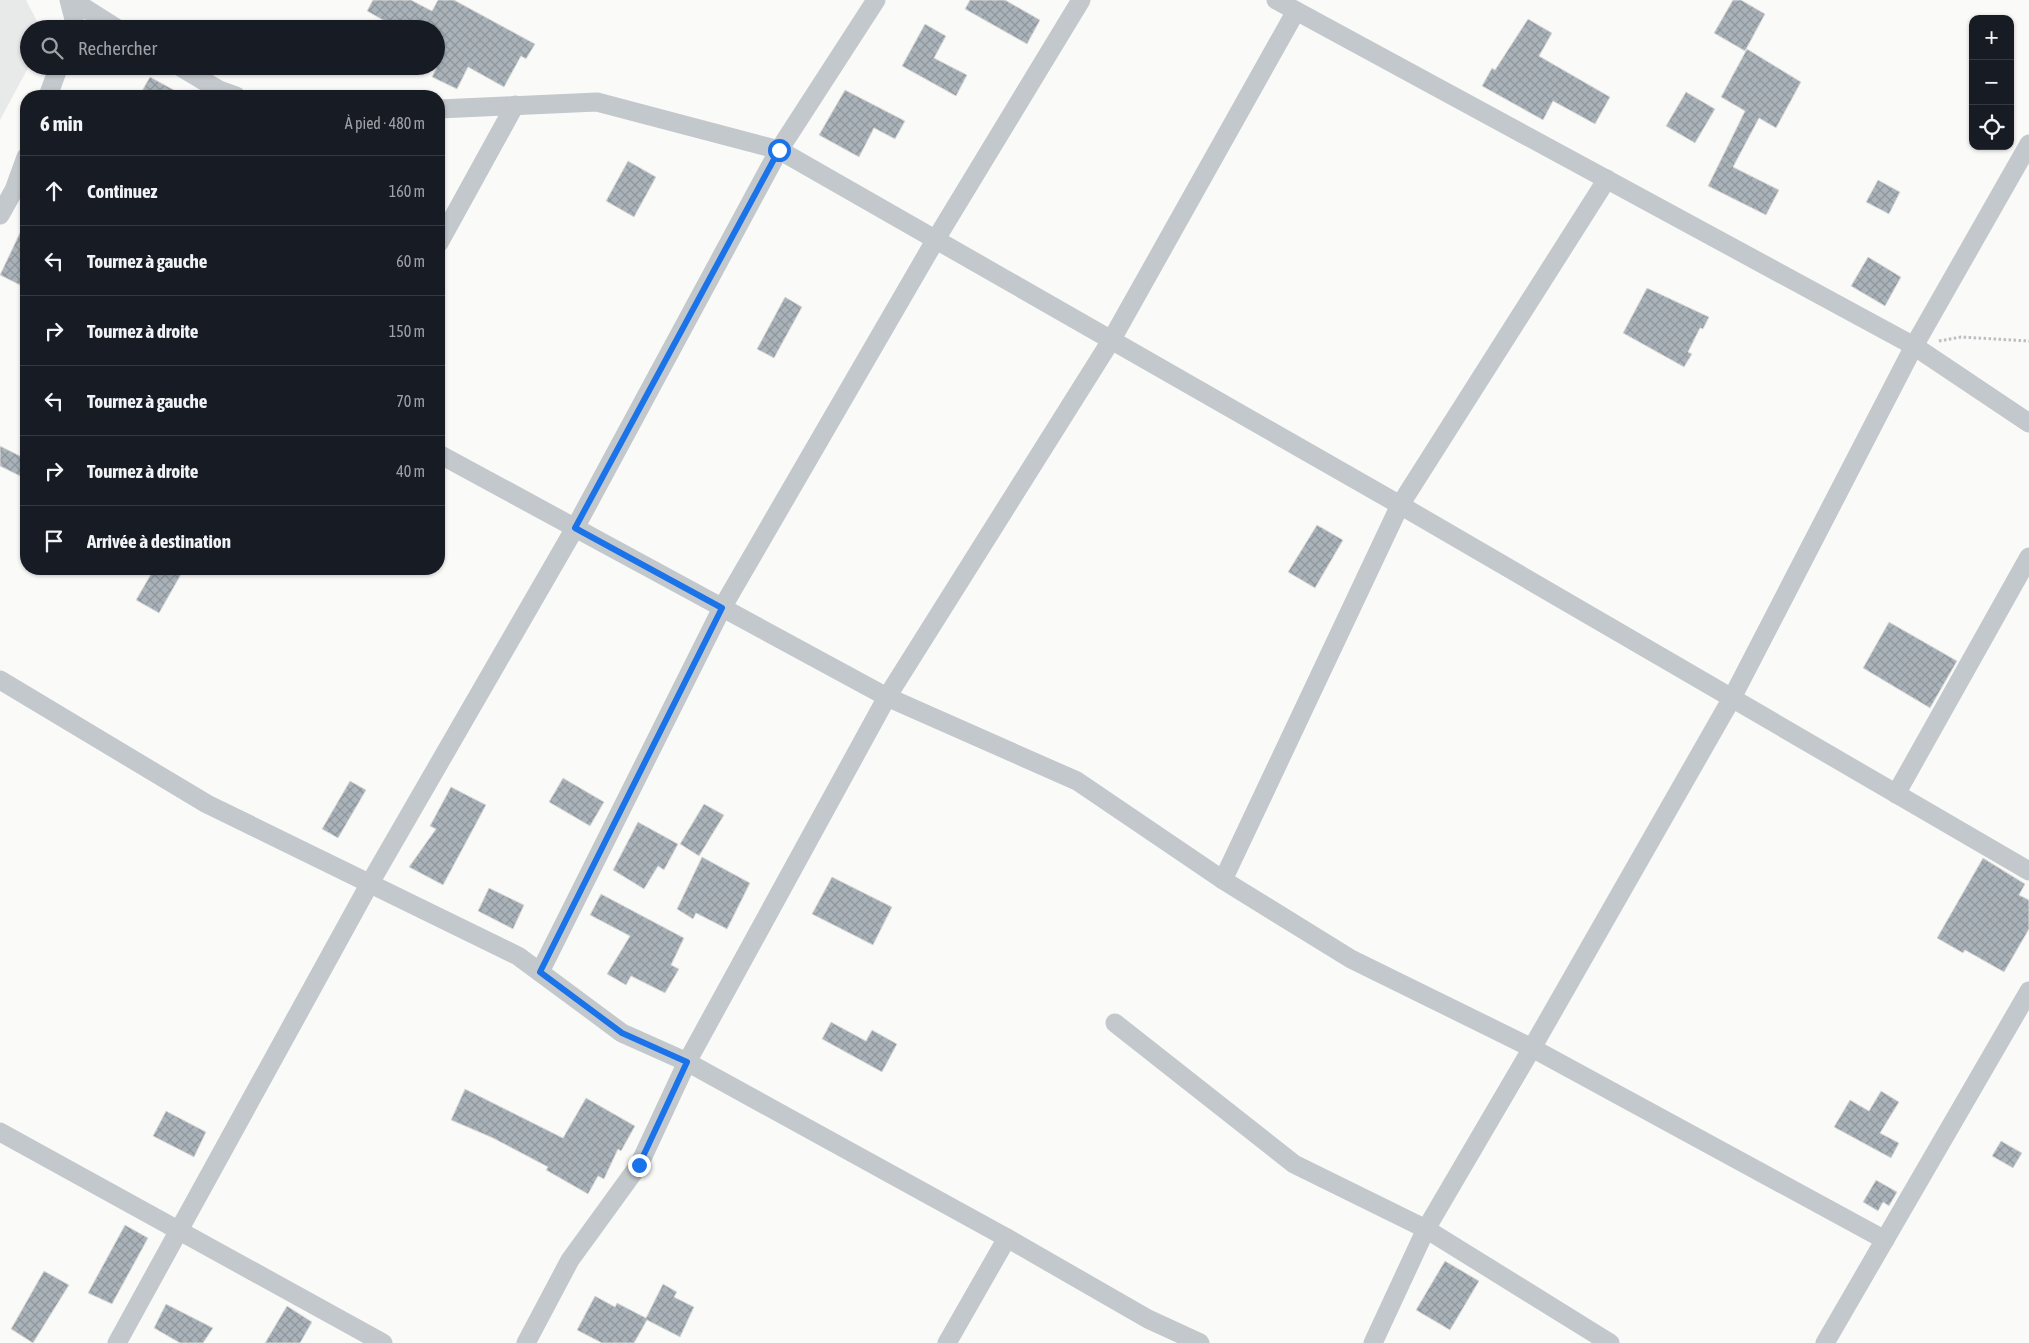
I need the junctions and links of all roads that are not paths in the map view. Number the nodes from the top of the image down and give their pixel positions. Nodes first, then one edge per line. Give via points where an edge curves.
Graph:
1 (71, 0) edge
2 (876, 0) edge
3 (1081, 0) edge
4 (1276, 0) edge
5 (1296, 11) junction
6 (74, 20) edge
7 (103, 20) edge
8 (56, 75) edge
9 (194, 75) edge
10 (50, 90) edge
11 (219, 90) edge
12 (515, 105) junction
13 (445, 109) edge
14 (2029, 144) edge
15 (779, 150) junction
16 (1607, 179) junction
17 (20, 195) edge
18 (0, 215) edge
19 (445, 232) edge
20 (936, 239) junction
21 (1112, 339) junction
22 (1914, 346) junction
23 (2029, 423) edge
24 (445, 457) edge
25 (1400, 505) junction
26 (575, 528) junction
27 (2029, 557) edge
28 (722, 608) junction
29 (0, 680) edge
30 (886, 698) junction
31 (1732, 698) junction
32 (1896, 794) junction
33 (2029, 871) edge
34 (1223, 880) junction
35 (370, 883) junction
36 (540, 972) junction
37 (2029, 991) edge
38 (1114, 1023) dead end
39 (1532, 1048) junction
40 (687, 1062) junction
41 (0, 1132) edge
42 (178, 1229) junction
43 (1426, 1229) junction
44 (1007, 1238) junction
45 (1885, 1240) junction
46 (117, 1343) edge
47 (383, 1343) edge
48 (526, 1343) edge
49 (947, 1343) edge
50 (1200, 1343) edge
51 (1373, 1343) edge
52 (1610, 1343) edge
53 (1825, 1343) edge

1 - 6 street
1 - 7 street
2 - 15 street
3 - 20 street
4 - 5 street
5 - 16 street
5 - 21 street
8 - 10 street
9 - 11 street
12 - 13 street
12 - 15 street via 597,102
12 - 19 street
14 - 22 street
15 - 20 street
15 - 26 street
16 - 22 street
16 - 25 street
17 - 18 street
20 - 21 street
20 - 28 street
21 - 25 street
21 - 30 street
22 - 23 street
22 - 31 street
24 - 26 street
25 - 31 street
25 - 34 street
26 - 28 street
26 - 35 street
27 - 32 street
28 - 30 street
28 - 36 street
29 - 35 street via 207,804
30 - 34 street via 1077,780
30 - 40 street
31 - 32 street
31 - 39 street
32 - 33 street
34 - 39 street via 1351,959
35 - 36 street via 518,956
35 - 42 street
36 - 40 street via 622,1033
37 - 45 street
38 - 43 street via 1294,1164
39 - 43 street
39 - 45 street
40 - 44 street
40 - 48 street via 639,1165 570,1260
41 - 42 street
42 - 46 street
42 - 47 street
43 - 51 street
43 - 52 street
44 - 49 street
44 - 50 street via 1148,1319
45 - 53 street

